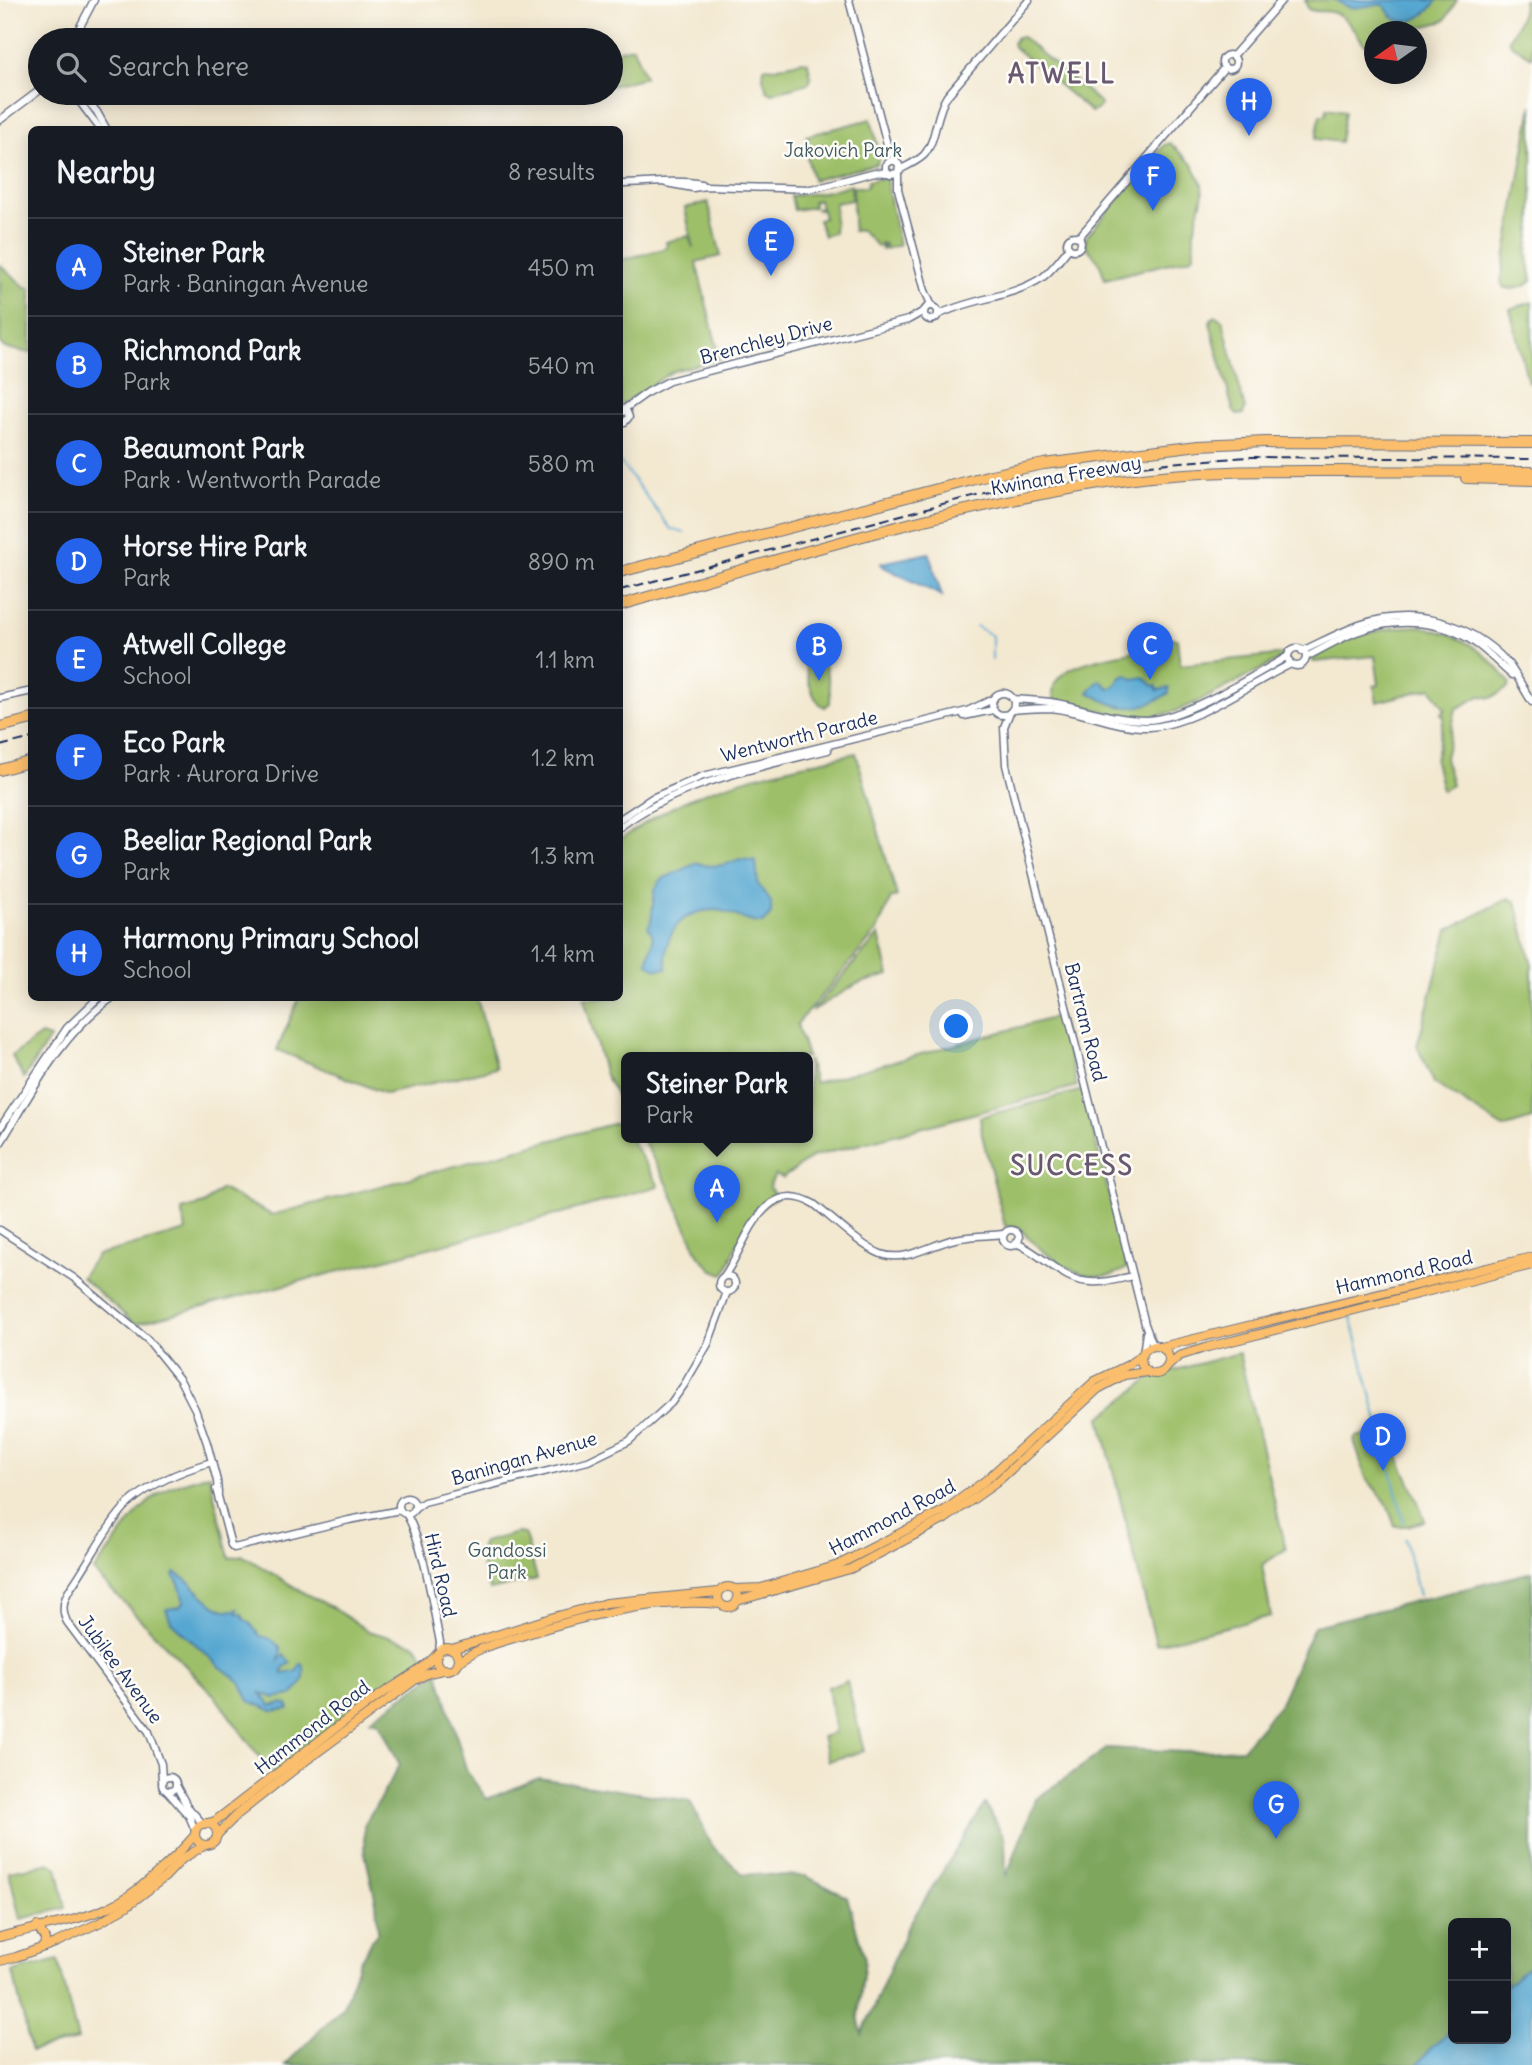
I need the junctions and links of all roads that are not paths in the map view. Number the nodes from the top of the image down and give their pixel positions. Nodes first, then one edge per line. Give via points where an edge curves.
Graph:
1 (94, 0) edge
2 (849, 0) edge
3 (1030, 0) edge
4 (1282, 0) edge
5 (79, 28) edge
6 (28, 99) edge
7 (82, 105) edge
8 (91, 105) edge
9 (0, 120) edge
10 (98, 126) edge
11 (105, 126) edge
12 (893, 168) junction
13 (623, 184) edge
14 (931, 310) junction
15 (908, 320) junction
16 (926, 320) junction
17 (624, 411) edge
18 (1532, 441) edge
19 (1401, 472) junction
20 (1532, 472) edge
21 (1532, 480) edge
22 (623, 571) edge
23 (623, 604) edge
24 (1304, 654) junction
25 (1290, 660) junction
26 (28, 692) edge
27 (0, 698) edge
28 (993, 699) junction
29 (1013, 699) junction
30 (1532, 702) edge
31 (994, 711) junction
32 (1011, 711) junction
33 (28, 720) edge
34 (0, 727) edge
35 (1004, 727) junction
36 (28, 762) edge
37 (0, 770) edge
38 (623, 817) edge
39 (623, 825) edge
40 (95, 1001) edge
41 (109, 1001) edge
42 (19, 1097) junction
43 (27, 1102) junction
44 (0, 1128) edge
45 (0, 1144) edge
46 (0, 1230) edge
47 (1004, 1238) junction
48 (1018, 1240) junction
49 (1532, 1257) edge
50 (733, 1264) junction
51 (1532, 1265) edge
52 (724, 1276) junction
53 (1133, 1276) junction
54 (734, 1279) junction
55 (724, 1291) junction
56 (1145, 1324) junction
57 (1160, 1347) junction
58 (1143, 1354) junction
59 (1168, 1366) junction
60 (1148, 1372) junction
61 (211, 1464) junction
62 (399, 1508) junction
63 (412, 1509) junction
64 (735, 1589) junction
65 (718, 1592) junction
66 (737, 1601) junction
67 (720, 1604) junction
68 (438, 1633) junction
69 (451, 1649) junction
70 (439, 1652) junction
71 (457, 1663) junction
72 (447, 1670) junction
73 (160, 1764) junction
74 (171, 1777) junction
75 (162, 1780) junction
76 (176, 1785) junction
77 (167, 1791) junction
78 (204, 1824) junction
79 (196, 1834) junction
80 (217, 1835) junction
81 (205, 1845) junction
82 (84, 1916) junction
83 (37, 1926) junction
84 (88, 1928) junction
85 (0, 1937) edge
86 (44, 1947) junction
87 (0, 1961) edge

1 - 5 street
2 - 12 street
3 - 12 street via 947,96 923,156
4 - 14 street via 1233,56 1223,58 1225,67 1079,237 1069,238 1069,248 1051,270 1011,291
6 - 9 street
7 - 10 street
8 - 11 street
12 - 13 street via 811,189
12 - 14 street
14 - 15 street, Brenchley Drive
14 - 16 street
14 - 16 street via 934,320
15 - 16 street, Brenchley Drive
15 - 17 street, Brenchley Drive via 669,382
18 - 22 highway, Kwinana Freeway via 1199,445 1044,464
19 - 20 highway, Kwinana Freeway
19 - 21 highway
19 - 23 highway, Kwinana Freeway via 1203,473 1135,479 936,517
24 - 25 street, Wentworth Parade via 1295,649
24 - 25 street, Wentworth Parade via 1300,666
24 - 30 street, Wentworth Parade via 1373,621 1423,618 1458,627 1483,640 1508,663
25 - 29 street, Wentworth Parade via 1206,700 1149,720
25 - 32 street, Wentworth Parade via 1208,709 1157,726 1104,721 1052,708
26 - 27 street
28 - 29 street, Wentworth Parade via 1002,693
28 - 31 street
28 - 38 street, Wentworth Parade via 967,711 703,776 652,798
29 - 32 street
31 - 32 street, Wentworth Parade via 1003,715
31 - 35 street, Bartram Road
31 - 39 street, Wentworth Parade via 705,782
32 - 35 street, Bartram Road
33 - 34 highway
35 - 53 street, Bartram Road via 1009,779
36 - 37 highway
40 - 42 street via 67,1028
41 - 43 street via 75,1031
42 - 43 street
42 - 44 street
43 - 45 street
46 - 61 street via 74,1278 148,1340 180,1380
47 - 48 street via 1009,1245
47 - 48 street via 1010,1230
47 - 50 street via 980,1234 888,1256 873,1250 814,1204 790,1198 762,1211
48 - 53 street via 1078,1280 1107,1282
49 - 57 main road, Hammond Road
50 - 52 street
50 - 54 street
51 - 59 main road, Hammond Road via 1208,1347 1179,1356
52 - 54 street
52 - 55 street via 718,1282
53 - 56 street, Bartram Road
54 - 55 street, Baningan Avenue via 734,1288
55 - 63 street, Baningan Avenue via 708,1344 684,1385 629,1441 588,1461 424,1502
56 - 57 street, Bartram Road via 1152,1343
56 - 58 street, Bartram Road
57 - 58 main road via 1149,1347
57 - 59 main road via 1169,1356
58 - 60 main road
58 - 64 main road, Hammond Road via 1073,1398 986,1480 945,1510 838,1565 755,1589
59 - 60 main road via 1157,1374
60 - 66 main road, Hammond Road via 1124,1375 1098,1389 996,1483 945,1519 850,1569
61 - 62 street via 234,1548
61 - 73 street, Jubilee Avenue via 181,1473 128,1504 63,1607 67,1622 149,1732
62 - 63 street
62 - 63 street via 406,1498
63 - 68 street, Hird Road
64 - 65 main road via 727,1586
64 - 66 main road
65 - 67 main road
65 - 69 main road via 606,1603
66 - 67 main road via 731,1607
67 - 71 main road via 609,1612 477,1650
68 - 69 street, Hird Road
68 - 70 street, Hird Road
69 - 70 main road
69 - 71 main road via 457,1654
70 - 72 main road via 438,1664
70 - 78 main road, Hammond Road via 215,1821
71 - 72 main road
72 - 80 main road, Hammond Road via 415,1680 300,1765
73 - 74 street, Jubilee Avenue
73 - 75 street, Jubilee Avenue
74 - 75 street
74 - 76 street
75 - 77 street
76 - 77 street
76 - 78 street
77 - 79 street via 189,1816
78 - 79 main road
78 - 80 main road via 215,1828
79 - 81 main road via 198,1842
79 - 82 main road via 125,1899
80 - 81 main road via 213,1843
81 - 84 main road via 182,1858 127,1906
82 - 83 main road
82 - 84 main road
83 - 85 main road
83 - 86 main road
84 - 86 main road
86 - 87 main road

